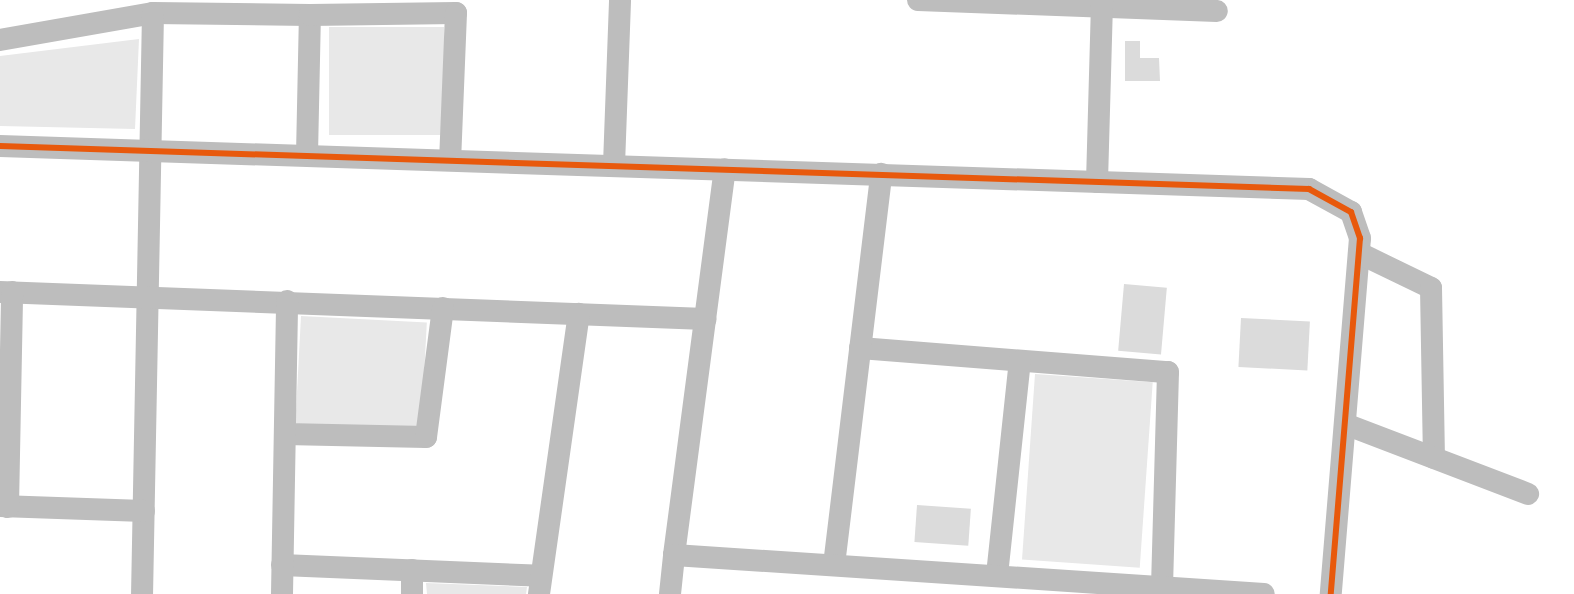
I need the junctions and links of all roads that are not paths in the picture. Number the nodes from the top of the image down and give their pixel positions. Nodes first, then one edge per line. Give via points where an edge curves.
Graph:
1 (620, 0) edge
2 (918, 0) edge
3 (1102, 3) edge
4 (1217, 11) dead end
5 (153, 13) junction
6 (310, 15) junction
7 (0, 40) edge
8 (0, 146) edge
9 (149, 150) junction
10 (307, 155) junction
11 (450, 160) junction
12 (615, 165) junction
13 (725, 169) junction
14 (881, 174) junction
15 (1097, 182) junction
16 (1359, 253) junction
17 (6, 292) edge
18 (147, 295) junction
19 (287, 301) junction
20 (442, 308) junction
21 (579, 314) junction
22 (705, 319) junction
23 (860, 348) junction
24 (1020, 361) junction
25 (1345, 424) junction
26 (285, 434) junction
27 (1434, 458) junction
28 (1528, 494) dead end
29 (4, 506) edge
30 (144, 511) junction
31 (674, 555) junction
32 (282, 565) junction
33 (834, 565) junction
34 (412, 570) junction
35 (997, 575) junction
36 (540, 585) edge
37 (1162, 586) junction
38 (142, 594) edge
39 (282, 594) edge
40 (412, 594) edge
41 (670, 594) edge
42 (1264, 594) edge
43 (1331, 594) edge

1 - 12 street
2 - 3 street
3 - 4 street
3 - 15 street
5 - 6 street
5 - 7 street
5 - 9 street
6 - 10 street
6 - 11 street via 456,13
8 - 9 street
9 - 10 street
9 - 18 street
10 - 11 street
11 - 12 street
12 - 13 street
13 - 14 street
13 - 22 street
14 - 15 street
14 - 23 street
15 - 16 street via 1309,189 1351,212 1360,238
16 - 25 street
16 - 27 street via 1431,288
17 - 18 street
17 - 29 street
18 - 19 street
18 - 30 street
19 - 20 street
19 - 26 street
20 - 21 street
20 - 26 street via 426,437
21 - 22 street
21 - 36 street
22 - 31 street
23 - 24 street
23 - 33 street
24 - 35 street
24 - 37 street via 1168,372
25 - 27 street
25 - 43 street
26 - 32 street
27 - 28 street
29 - 30 street
30 - 38 street
31 - 33 street
31 - 41 street
32 - 34 street
32 - 39 street
33 - 35 street
34 - 36 street
34 - 40 street
35 - 37 street
37 - 42 street

